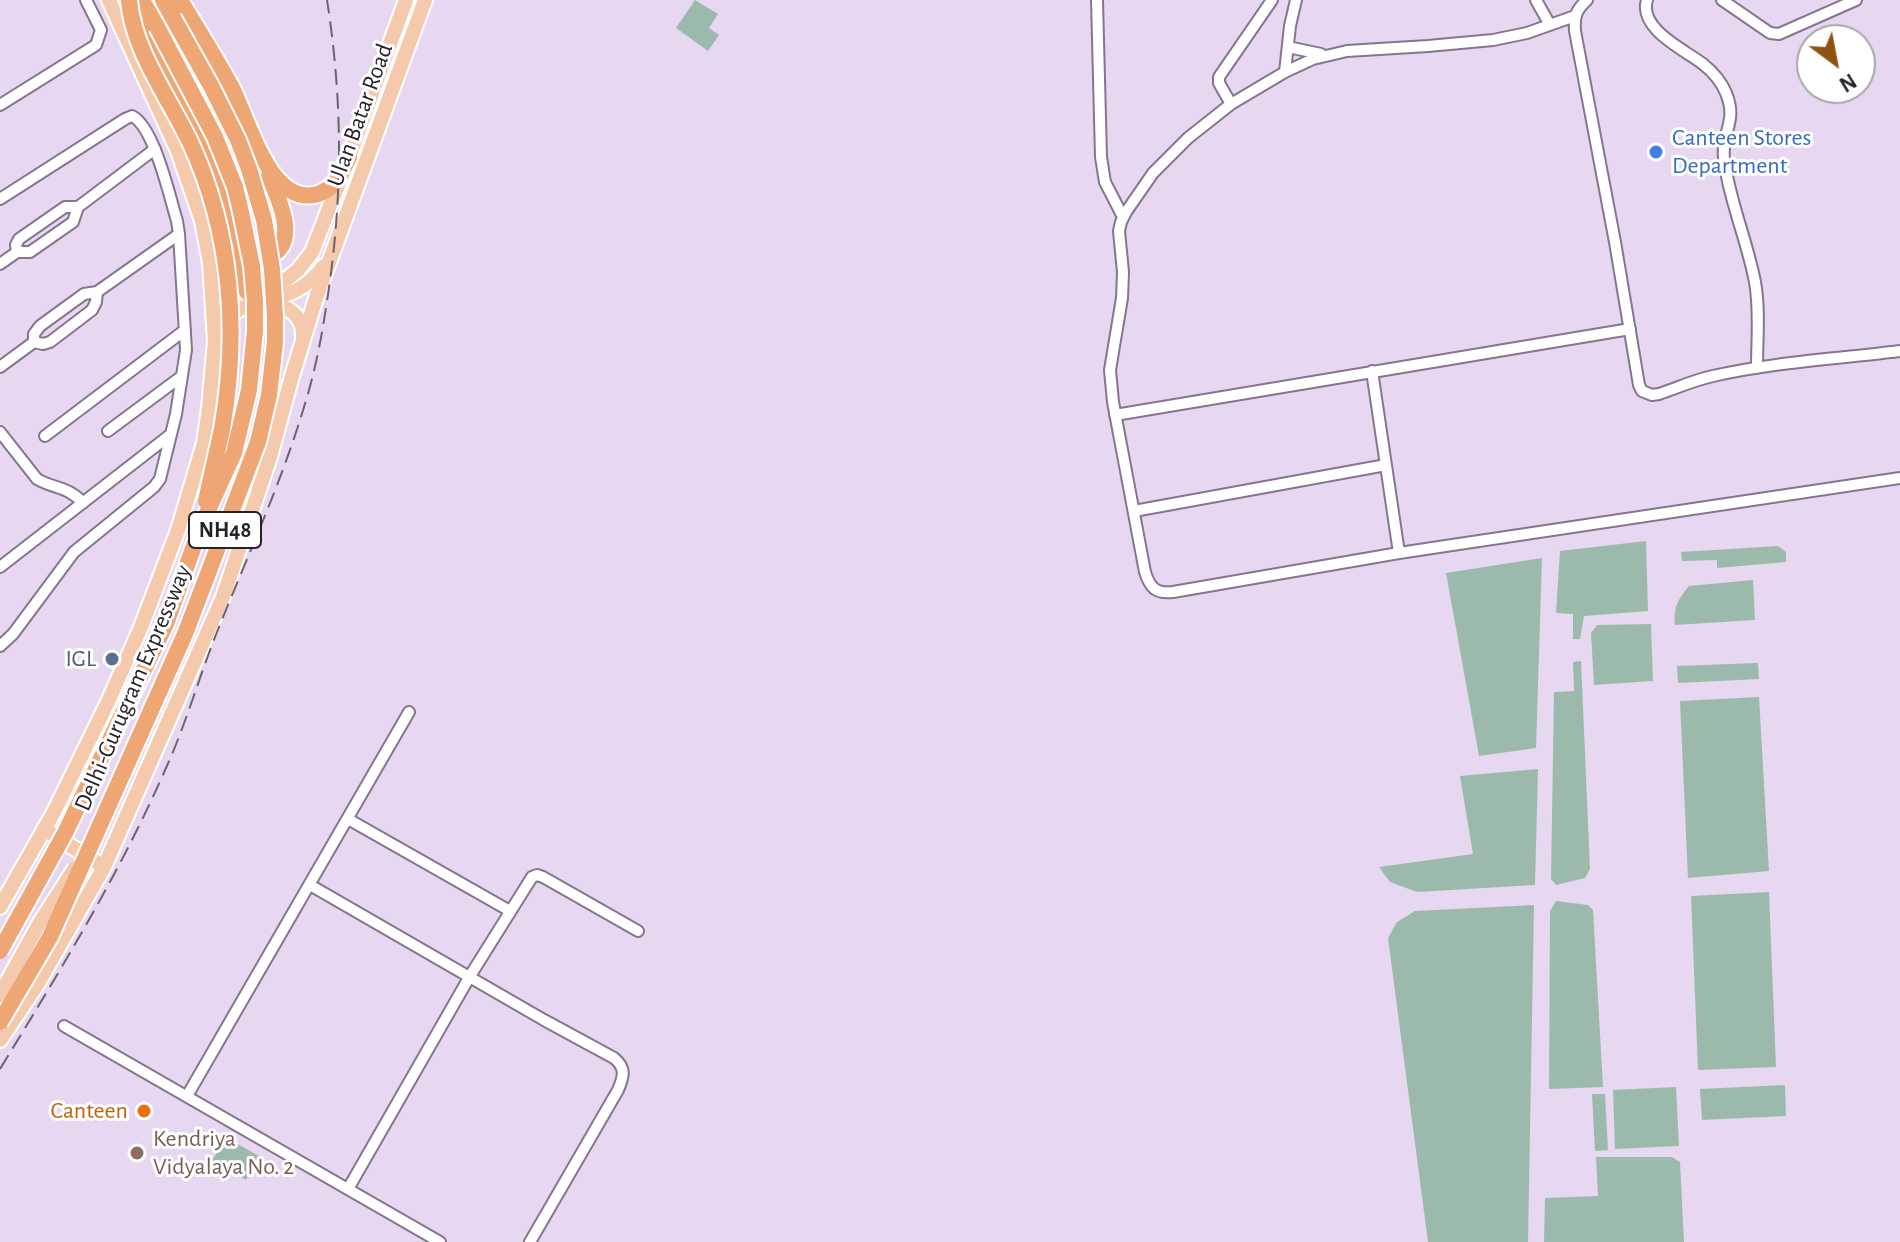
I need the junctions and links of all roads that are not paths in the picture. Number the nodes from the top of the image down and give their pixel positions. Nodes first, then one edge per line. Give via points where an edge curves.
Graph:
1 (86, 0) edge
2 (109, 0) edge
3 (122, 0) edge
4 (129, 0) edge
5 (142, 0) edge
6 (163, 0) edge
7 (180, 0) edge
8 (406, 0) edge
9 (425, 0) edge
10 (1097, 0) edge
11 (1271, 0) edge
12 (1296, 0) edge
13 (1536, 0) edge
14 (1587, 0) edge
15 (1647, 0) edge
16 (1722, 0) edge
17 (1856, 0) edge
18 (1575, 16) junction
19 (1550, 25) junction
20 (127, 38) junction
21 (1288, 47) junction
22 (1326, 55) junction
23 (159, 61) junction
24 (1285, 72) junction
25 (1231, 104) junction
26 (0, 105) edge
27 (155, 149) junction
28 (260, 152) junction
29 (349, 157) junction
30 (0, 199) edge
31 (78, 207) junction
32 (1123, 217) junction
33 (179, 234) junction
34 (230, 234) junction
35 (336, 245) junction
36 (17, 252) junction
37 (0, 264) edge
38 (210, 270) junction
39 (97, 292) junction
40 (247, 292) junction
41 (264, 297) junction
42 (1630, 329) junction
43 (185, 330) junction
44 (215, 341) junction
45 (34, 342) junction
46 (303, 344) junction
47 (1900, 351) edge
48 (0, 367) edge
49 (1757, 368) junction
50 (1372, 371) junction
51 (182, 376) junction
52 (1115, 415) junction
53 (108, 431) dead end
54 (0, 432) edge
55 (170, 435) junction
56 (45, 436) dead end
57 (1386, 465) junction
58 (1900, 478) edge
59 (190, 488) junction
60 (83, 503) junction
61 (252, 509) junction
62 (1134, 511) junction
63 (201, 526) junction
64 (1399, 553) junction
65 (0, 567) edge
66 (0, 646) edge
67 (409, 712) dead end
68 (348, 819) junction
69 (44, 829) junction
70 (96, 834) junction
71 (104, 867) junction
72 (310, 885) junction
73 (0, 907) edge
74 (510, 911) junction
75 (638, 931) dead end
76 (0, 951) edge
77 (470, 976) junction
78 (0, 995) edge
79 (0, 1022) edge
80 (64, 1026) dead end
81 (0, 1040) edge
82 (187, 1096) junction
83 (348, 1189) junction
84 (440, 1242) edge
85 (530, 1242) edge

1 - 26 street via 101,30 96,45
2 - 20 main road
3 - 23 highway
4 - 63 highway, bridge via 138,40 200,164 223,240 230,299 229,374
5 - 63 highway, Delhi-Gurugram Expressway / NH48, bridge via 227,165 252,266 255,331 249,390 234,453
6 - 70 highway, Delhi-Gurugram Expressway / NH48, bridge via 227,116 258,196 274,292 273,370 249,466 185,634
7 - 28 highway via 234,91
8 - 29 main road, Ulan Batar Road
9 - 35 main road, Ulan Batar Road
10 - 32 street via 1101,157 1105,182
11 - 25 street via 1219,77
12 - 21 street
13 - 19 street
14 - 18 street
15 - 49 street via 1647,16 1658,31 1710,70 1728,97 1731,117 1724,154 1754,282
16 - 17 street via 1779,34
18 - 19 street
18 - 42 street
19 - 22 street via 1493,40
20 - 23 highway
20 - 38 main road via 182,162 202,221
21 - 22 street
21 - 24 street
22 - 24 street
23 - 34 highway via 209,162
24 - 25 street
25 - 32 street via 1162,162
27 - 30 street via 132,116
27 - 31 street
27 - 33 street
28 - 29 highway via 284,186 305,196 329,189
28 - 34 highway via 285,241 274,255 258,260 241,252
29 - 41 main road, Ulan Batar Road via 307,260
31 - 36 street via 73,222 30,252
31 - 36 street via 65,207 19,239
32 - 52 street via 1122,298 1110,370
33 - 39 street
33 - 43 street
34 - 40 highway
35 - 41 main road via 307,283 282,296
35 - 46 main road, Ulan Batar Road
36 - 37 street
38 - 40 main road
38 - 44 main road
39 - 45 street via 84,294 40,326
39 - 45 street via 92,310 47,343
40 - 41 main road
42 - 49 street via 1639,385 1647,394
42 - 50 street
43 - 51 street
43 - 56 street
44 - 46 main road via 234,312 272,303 288,307 298,317
44 - 59 main road via 204,443
45 - 48 street
46 - 61 main road, Ulan Batar Road
47 - 49 street
50 - 52 street
50 - 57 street
51 - 53 street
51 - 55 street
52 - 62 street
54 - 60 street via 37,479 70,490
55 - 60 street
55 - 66 street via 158,484 74,552
57 - 62 street
57 - 64 street
58 - 64 street
59 - 61 main road via 209,474 234,474 249,485
59 - 69 main road via 141,627
60 - 65 street
61 - 71 main road, Ulan Batar Road via 223,597
62 - 64 street via 1148,581 1165,593
63 - 76 highway, Delhi-Gurugram Expressway / NH48, bridge via 159,638 65,833
67 - 68 street
68 - 72 street
68 - 74 street
69 - 71 main road
69 - 73 main road
70 - 78 main road, bridge
70 - 79 highway, Delhi-Gurugram Expressway / NH48, bridge via 50,937
71 - 81 main road, Ulan Batar Road
72 - 77 street
72 - 82 street
74 - 75 street via 537,875
74 - 77 street
77 - 83 street
77 - 85 street via 614,1058 624,1070 618,1090
80 - 82 street
82 - 83 street
83 - 84 street

